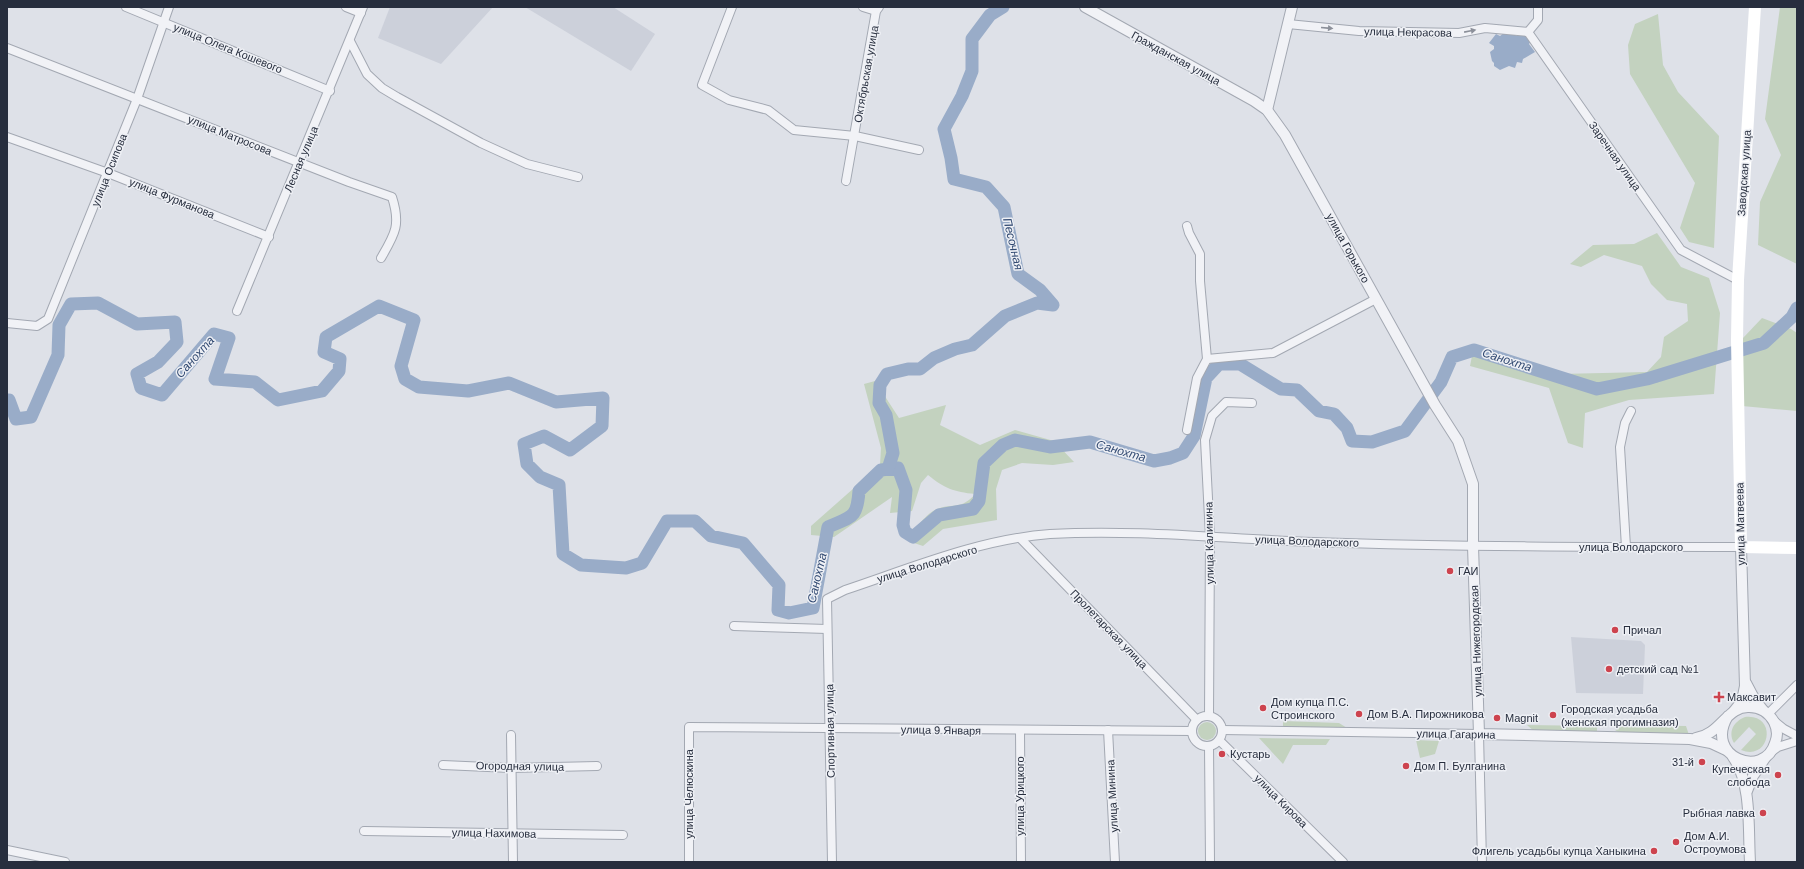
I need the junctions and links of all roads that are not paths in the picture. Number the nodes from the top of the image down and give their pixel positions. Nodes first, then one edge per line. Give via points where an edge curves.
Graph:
1 (126, 7) edge
2 (169, 7) edge
3 (346, 7) edge
4 (732, 7) edge
5 (863, 7) edge
6 (1085, 7) edge
7 (1292, 7) edge
8 (1538, 7) edge
9 (1755, 7) edge
10 (878, 9) edge
11 (362, 10) edge
12 (163, 22) junction
13 (1288, 24) junction
14 (1528, 32) junction
15 (350, 41) junction
16 (7, 48) edge
17 (330, 91) junction
18 (137, 99) junction
19 (1267, 110) junction
20 (855, 136) junction
21 (7, 137) edge
22 (920, 150) dead end
23 (300, 163) junction
24 (108, 173) junction
25 (578, 177) dead end
26 (846, 180) dead end
27 (1187, 226) dead end
28 (269, 237) junction
29 (381, 258) dead end
30 (1738, 280) junction
31 (1376, 299) junction
32 (237, 311) dead end
33 (7, 322) edge
34 (1737, 340) joint
35 (1207, 360) junction
36 (1252, 403) dead end
37 (1435, 405) joint
38 (1631, 411) dead end
39 (1187, 430) dead end
40 (1210, 537) junction
41 (1021, 539) junction
42 (1473, 546) junction
43 (1626, 547) junction
44 (1740, 547) junction
45 (1797, 548) edge
46 (827, 599) joint
47 (734, 626) dead end
48 (827, 629) junction
49 (1745, 677) junction
50 (1797, 685) edge
51 (1731, 714) junction
52 (1768, 714) junction
53 (1209, 716) junction
54 (1197, 720) junction
55 (689, 727) joint
56 (830, 728) junction
57 (1108, 730) junction
58 (1222, 730) junction
59 (1020, 731) junction
60 (1192, 731) junction
61 (1479, 734) junction
62 (511, 735) dead end
63 (1797, 736) edge
64 (1690, 739) junction
65 (1219, 740) junction
66 (1797, 741) edge
67 (1209, 746) junction
68 (1729, 753) junction
69 (1768, 754) junction
70 (443, 764) dead end
71 (597, 766) dead end
72 (511, 768) junction
73 (1746, 797) junction
74 (364, 831) dead end
75 (512, 833) junction
76 (623, 835) dead end
77 (7, 850) edge
78 (65, 862) edge
79 (513, 862) edge
80 (689, 862) edge
81 (832, 862) edge
82 (1021, 862) edge
83 (1115, 862) edge
84 (1210, 862) edge
85 (1343, 862) edge
86 (1482, 862) edge
87 (1750, 862) edge

1 - 12 street, улица Олега Кошевого
2 - 12 street, улица Осипова
3 - 11 street
4 - 20 street via 702,85 729,100 768,110 794,130
5 - 10 street, Октябрьская улица
6 - 19 street, Гражданская улица
7 - 13 street
8 - 14 street via 1538,20
9 - 30 main road, Заводская улица
10 - 20 street, Октябрьская улица
11 - 15 street, Лесная улица
12 - 17 street, улица Олега Кошевого
12 - 18 street, улица Осипова
13 -> 14 street, улица Некрасова via 1359,31 1459,33 1485,28
13 - 19 street
14 - 30 street, Заречная улица via 1681,250
15 - 17 street, Лесная улица
15 - 25 street via 367,74 397,97 481,143 527,164
16 - 18 street, улица Матросова
17 - 23 street, Лесная улица
18 - 23 street, улица Матросова
18 - 24 street, улица Осипова
19 - 31 street, улица Горького via 1285,135
20 - 22 street
20 - 26 street, Октябрьская улица
21 - 24 street, улица Фурманова
23 - 28 street, Лесная улица
23 - 29 street, улица Матросова via 392,197 396,210 395,233
24 - 28 street, улица Фурманова
24 - 33 street, улица Осипова via 48,319 37,326
27 - 35 street via 1188,233 1200,254
28 - 32 street, Лесная улица
30 - 34 main road, Заводская улица
31 - 35 street via 1273,353
31 - 37 street, улица Горького
34 - 44 main road, улица Матвеева
35 - 39 street via 1197,378
36 - 40 street, улица Калинина via 1226,402 1212,416 1206,440
37 - 42 street, улица Нижегородская via 1458,441 1473,484
38 - 43 street via 1625,423 1620,447
40 - 41 street, улица Володарского via 1050,534
40 - 42 street, улица Володарского
40 - 53 street, улица Калинина
41 - 46 street, улица Володарского via 964,550 845,590
41 - 54 street, Пролетарская улица
42 - 43 street, улица Володарского
42 - 61 street, улица Нижегородская
43 - 44 street, улица Володарского
44 - 45 main road, улица Володарского
44 - 49 street, улица Матвеева
46 - 48 street, Спортивная улица
47 - 48 street
48 - 56 street, Спортивная улица
49 - 51 street via 1742,701
49 - 52 street via 1750,693
50 - 52 street
51 - 52 street via 1749,706
51 - 64 street via 1708,735
51 - 68 street via 1723,724 1722,731 1723,743
52 - 63 street via 1784,729
52 - 69 street via 1777,730 1777,738
53 - 54 street
53 - 58 street via 1219,722
54 - 60 street
55 - 56 street, улица 9 Января
55 - 80 street, улица Челюскина
56 - 59 street, улица 9 Января
56 - 81 street, Спортивная улица
57 - 59 street, улица 9 Января
57 - 60 street, улица 9 Января
57 - 83 street, улица Минина
58 - 61 street, улица Гагарина
58 - 65 street
59 - 82 street, улица Урицкого
60 - 67 street via 1199,744
61 - 64 street, улица Гагарина
61 - 86 street, улица Нижегородская
62 - 72 street
64 - 68 street via 1711,742
65 - 67 street
65 - 85 street, улица Кирова
66 - 69 street via 1778,747
67 - 84 street
68 - 69 street via 1744,762 1752,762
68 - 73 street via 1744,779
69 - 73 street via 1752,776
70 - 72 street, Огородная улица
71 - 72 street, Огородная улица
72 - 75 street
73 - 87 street
74 - 75 street, улица Нахимова
75 - 76 street, улица Нахимова
75 - 79 street
77 - 78 street

